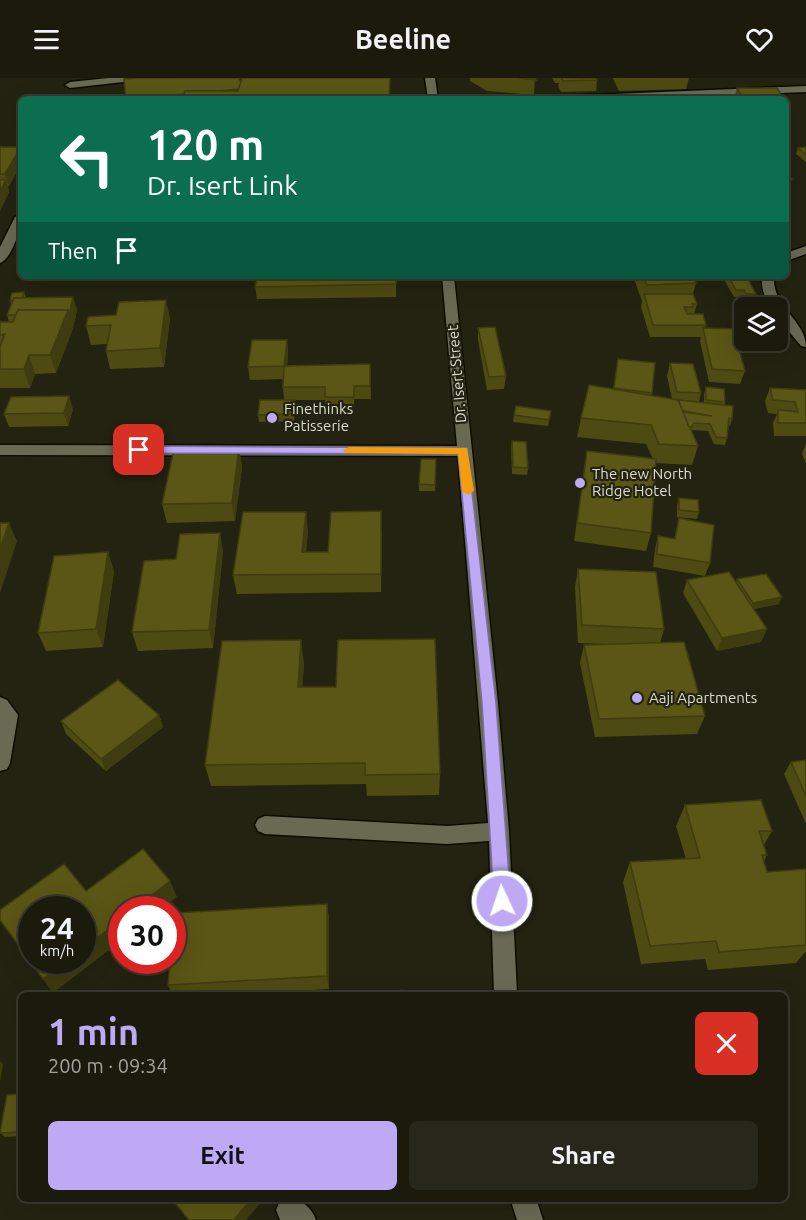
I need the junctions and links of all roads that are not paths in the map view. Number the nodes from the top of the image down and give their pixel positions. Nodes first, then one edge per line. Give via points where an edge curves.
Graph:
1 (132, 78) edge
2 (430, 78) edge
3 (70, 81) edge
4 (806, 88) edge
5 (72, 96) edge
6 (433, 96) edge
7 (631, 96) edge
8 (18, 224) edge
9 (806, 250) edge
10 (789, 256) edge
11 (0, 259) edge
12 (448, 279) edge
13 (767, 279) edge
14 (806, 344) edge
15 (0, 450) edge
16 (463, 451) junction
17 (0, 705) edge
18 (0, 763) edge
19 (265, 825) dead end
20 (499, 831) junction
21 (506, 992) edge
22 (524, 1202) edge
23 (530, 1220) edge

1 - 3 street
2 - 6 street
3 - 5 street
4 - 7 street
8 - 11 street
9 - 10 street
12 - 16 street, Dr. Isert Street
13 - 14 street via 779,312
15 - 16 street
16 - 20 street, Dr. Isert Street
17 - 18 street via 8,716
19 - 20 street via 447,835
20 - 21 street, Dr. Isert Street
22 - 23 street

